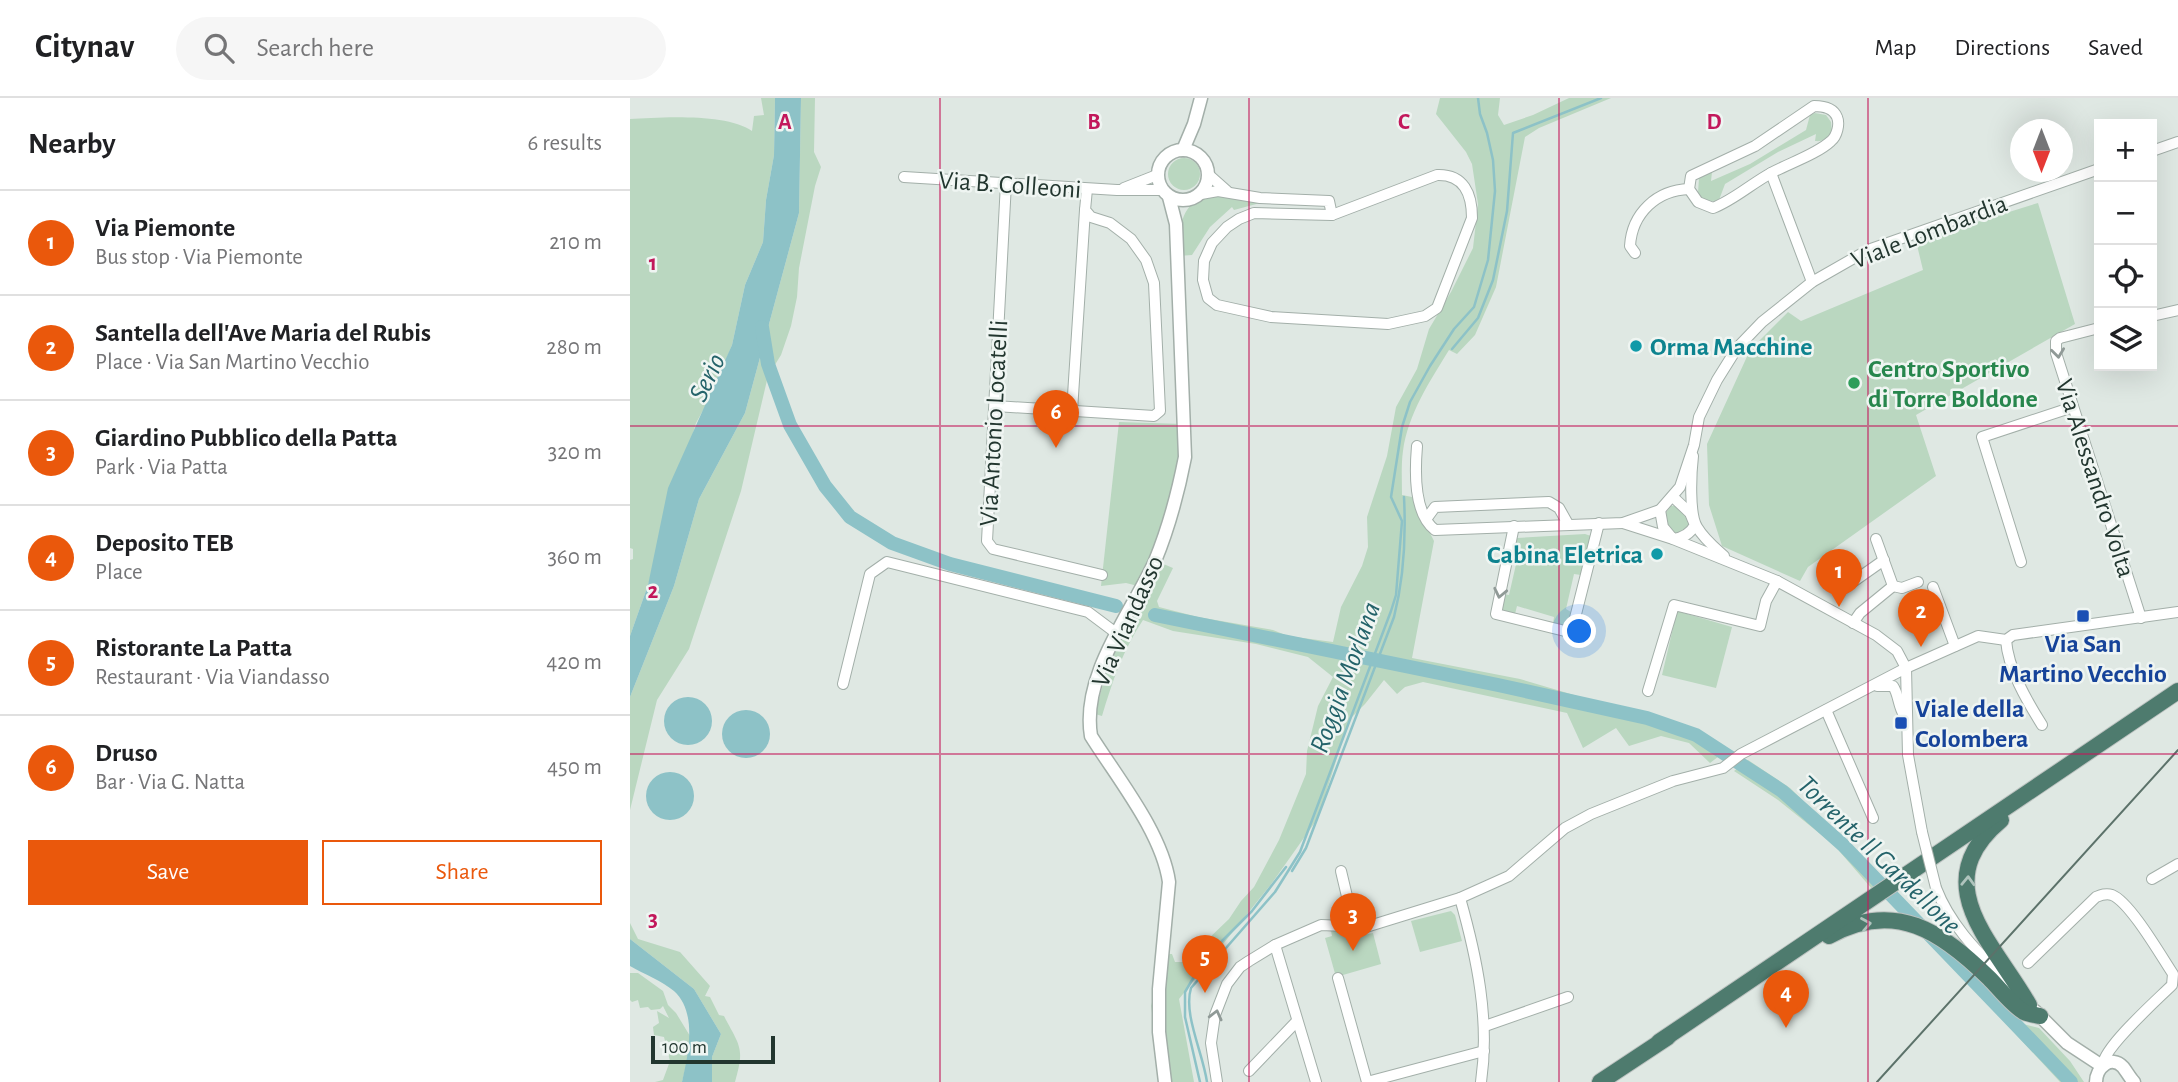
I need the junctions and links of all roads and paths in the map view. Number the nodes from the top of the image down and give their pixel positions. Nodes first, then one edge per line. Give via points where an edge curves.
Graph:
1 (1201, 98) edge
2 (1824, 102) edge
3 (1194, 124) junction
4 (2178, 142) edge
5 (2157, 149) edge
6 (1183, 150) junction
7 (1201, 157) junction
8 (2094, 171) edge
9 (1772, 173) junction
10 (1157, 175) junction
11 (1209, 175) junction
12 (904, 177) dead end
13 (1006, 183) junction
14 (1087, 188) junction
15 (1689, 188) junction
16 (1117, 190) junction
17 (1166, 193) junction
18 (1230, 193) junction
19 (1201, 194) junction
20 (1188, 200) junction
21 (1085, 210) junction
22 (1332, 215) junction
23 (1176, 224) junction
24 (1635, 253) dead end
25 (1812, 282) junction
26 (2178, 310) edge
27 (2157, 315) edge
28 (2094, 330) edge
29 (995, 406) junction
30 (2073, 407) junction
31 (1072, 411) junction
32 (1694, 444) junction
33 (1417, 446) dead end
34 (1673, 497) junction
35 (1660, 510) junction
36 (1427, 518) junction
37 (1599, 523) junction
38 (1623, 523) junction
39 (1568, 524) junction
40 (1695, 525) junction
41 (1514, 526) junction
42 (1673, 539) junction
43 (1876, 539) dead end
44 (1884, 560) junction
45 (1729, 561) junction
46 (2021, 562) dead end
47 (1102, 575) dead end
48 (1777, 581) junction
49 (1918, 582) dead end
50 (1893, 586) junction
51 (1933, 587) dead end
52 (1840, 591) dead end
53 (2178, 612) edge
54 (2141, 618) junction
55 (1853, 623) junction
56 (1116, 632) junction
57 (2006, 640) junction
58 (1955, 646) junction
59 (1906, 668) junction
60 (844, 684) dead end
61 (1863, 690) junction
62 (1648, 691) dead end
63 (2178, 691) edge
64 (1826, 710) junction
65 (1906, 718) junction
66 (2042, 725) dead end
67 (2062, 768) junction
68 (1873, 818) dead end
69 (2178, 864) edge
70 (1340, 871) dead end
71 (2152, 879) dead end
72 (1461, 898) junction
73 (1354, 926) junction
74 (1275, 945) junction
75 (2028, 963) dead end
76 (1338, 978) dead end
77 (1568, 997) dead end
78 (2035, 1011) junction
79 (1297, 1021) junction
80 (1485, 1026) junction
81 (2119, 1039) junction
82 (1659, 1042) junction
83 (2067, 1043) junction
84 (1484, 1051) junction
85 (2103, 1065) junction
86 (1249, 1071) dead end
87 (2127, 1076) edge
88 (1165, 1082) edge
89 (1217, 1082) edge
90 (1316, 1082) edge
91 (1481, 1082) edge
92 (1600, 1082) edge
93 (2096, 1082) edge

1 - 3 street
2 - 9 street via 1838,118 1832,141
2 - 15 street via 1755,146 1691,176
3 - 6 street
3 - 7 street
4 - 5 street
6 - 7 street
6 - 10 street via 1168,154
7 - 11 street
8 - 25 street, Viale Lombardia via 1868,250
9 - 15 street via 1713,208 1698,202
9 - 25 street
10 - 16 street, Via B. Colleoni
10 - 17 street
11 - 18 street
11 - 19 street
12 - 13 street, Via B. Colleoni
13 - 14 street, Via B. Colleoni
13 - 29 street, Via Antonio Locatelli
14 - 16 street, Via B. Colleoni
14 - 21 street
15 - 24 street via 1668,191 1649,203 1630,235
16 - 17 street, Via B. Colleoni
17 - 20 street
17 - 23 street, Via Viandasso
18 - 19 street
18 - 22 street via 1329,201
19 - 20 street
20 - 23 street, Via Viandasso
21 - 31 street
21 - 31 street via 1131,239 1146,260 1154,283 1160,411 1154,416
22 - 22 street via 1437,175 1460,181 1472,203 1472,218 1437,308 1425,316 1388,324 1285,318 1231,309 1208,298 1203,280 1205,261 1212,243 1227,227 1254,213
23 - 56 street, Via Viandasso via 1185,457 1168,529
25 - 32 street, Viale Lombardia via 1737,348 1699,417
26 - 27 street
28 -> 30 street, Via Alessandro Volta via 2056,341
29 - 31 street
29 - 47 street, Via Antonio Locatelli via 987,541 993,549
30 - 46 street via 1982,437
30 - 54 street, Via Alessandro Volta
32 - 34 street, Viale Lombardia
32 - 40 street
33 - 36 street via 1417,496
34 - 35 street, Viale Lombardia
34 - 40 street
35 - 38 street, Viale Lombardia
35 - 42 street via 1663,527
36 - 39 street via 1434,507 1549,502 1559,508
36 - 41 street, Viale Lombardia via 1431,527 1440,530
37 - 38 street, Viale Lombardia
37 - 39 street, Viale Lombardia
41 -> 37 street via 1496,614 1569,632
38 - 42 street
39 - 41 street, Viale Lombardia
40 - 42 street via 1687,535
40 - 45 street
42 - 45 street
43 - 44 street
44 - 50 street
44 - 52 street
45 - 48 street
48 - 55 street
48 - 62 street via 1760,626 1674,605
49 - 50 street
50 - 55 street
51 - 58 street
53 - 54 street
54 - 57 street via 2013,635
55 - 59 street via 1891,644
56 - 60 street via 1088,612 887,562 870,574
56 - 88 street, Via Viandasso via 1088,719 1091,736 1156,838 1168,870 1159,989
57 - 58 street via 1978,636
57 - 66 street via 2010,660
58 - 59 street
59 - 61 street
59 - 65 street
61 - 64 street
61 - 65 street via 1893,686
63 - 67 highway
64 - 68 street
64 - 72 street via 1723,768 1673,781 1591,814 1565,828 1509,876
65 - 78 street, bridge via 1922,832 1947,913
78 -> 67 highway via 1974,917 1968,901 1968,868 1989,830 2045,789
67 - 82 highway
69 - 71 street
70 - 73 street
72 - 73 street via 1388,922
72 - 80 street via 1473,943
73 - 74 street via 1321,925
74 - 79 street
89 -> 74 street via 1211,1042 1219,1001 1240,967
75 - 81 street via 2096,897 2118,899 2147,934 2174,979
76 - 84 street via 1367,1082
77 - 80 street
82 -> 78 highway via 1832,934 1867,923 1902,923 1931,931 1959,950 2024,1012
78 - 83 street
79 - 86 street
79 - 90 street
80 - 84 street
81 - 85 street
81 - 87 street via 2115,1051
82 - 92 highway
83 - 85 street
83 - 93 street
84 - 91 street
85 - 87 street via 2110,1062
85 - 93 street

